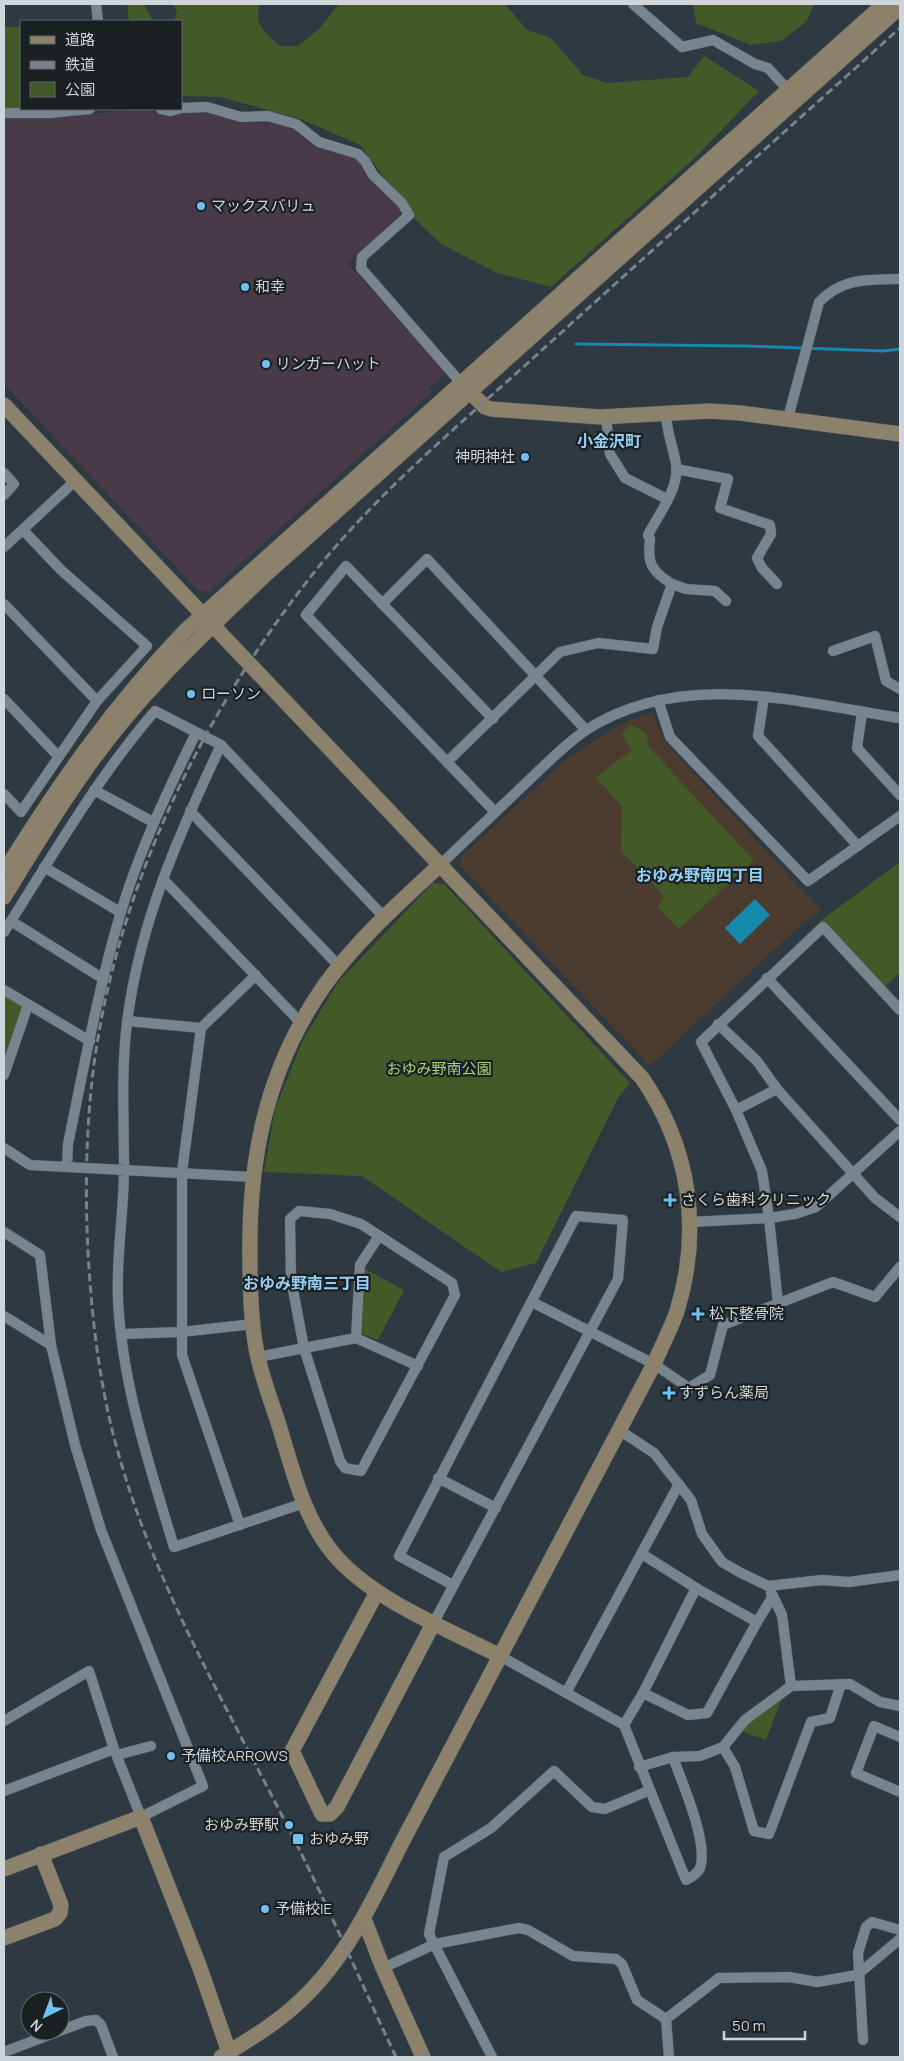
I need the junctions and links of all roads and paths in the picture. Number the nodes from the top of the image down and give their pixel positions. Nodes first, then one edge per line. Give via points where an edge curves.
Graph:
1 (96, 4) edge
2 (633, 4) edge
3 (884, 4) edge
4 (900, 7) edge
5 (98, 20) edge
6 (788, 90) junction
7 (182, 108) edge
8 (80, 110) edge
9 (4, 113) edge
10 (900, 279) edge
11 (465, 388) junction
12 (4, 405) edge
13 (666, 414) junction
14 (606, 417) junction
15 (788, 418) junction
16 (900, 434) edge
17 (676, 469) junction
18 (4, 473) edge
19 (76, 480) junction
20 (4, 495) edge
21 (667, 499) junction
22 (23, 530) junction
23 (4, 547) edge
24 (672, 584) junction
25 (777, 584) dead end
26 (726, 601) dead end
27 (4, 604) edge
28 (382, 604) junction
29 (202, 614) junction
30 (213, 624) junction
31 (833, 651) dead end
32 (537, 677) junction
33 (900, 689) edge
34 (764, 696) junction
35 (4, 699) edge
36 (658, 700) junction
37 (96, 701) junction
38 (862, 712) junction
39 (900, 718) edge
40 (493, 719) junction
41 (586, 730) junction
42 (196, 733) junction
43 (221, 745) junction
44 (58, 756) junction
45 (447, 762) junction
46 (94, 790) junction
47 (4, 794) edge
48 (900, 795) edge
49 (190, 811) junction
50 (495, 812) junction
51 (900, 816) edge
52 (153, 822) junction
53 (858, 846) junction
54 (441, 864) junction
55 (44, 867) junction
56 (4, 872) edge
57 (163, 879) junction
58 (4, 897) edge
59 (120, 912) junction
60 (384, 917) junction
61 (11, 921) junction
62 (4, 932) edge
63 (339, 966) junction
64 (256, 975) junction
65 (102, 978) junction
66 (767, 978) junction
67 (4, 990) edge
68 (28, 1005) junction
69 (900, 1010) edge
70 (127, 1022) junction
71 (301, 1023) junction
72 (718, 1024) junction
73 (201, 1028) junction
74 (90, 1041) junction
75 (4, 1075) edge
76 (776, 1089) junction
77 (736, 1110) junction
78 (900, 1120) edge
79 (900, 1131) edge
80 (4, 1148) edge
81 (68, 1168) junction
82 (124, 1170) junction
83 (182, 1172) junction
84 (854, 1174) junction
85 (252, 1177) junction
86 (900, 1217) edge
87 (769, 1218) junction
88 (690, 1222) junction
89 (4, 1232) edge
90 (379, 1236) junction
91 (900, 1266) edge
92 (532, 1302) junction
93 (778, 1303) junction
94 (4, 1316) edge
95 (253, 1324) junction
96 (590, 1331) junction
97 (181, 1332) junction
98 (123, 1334) junction
99 (356, 1338) junction
100 (52, 1345) junction
101 (304, 1348) junction
102 (258, 1357) junction
103 (654, 1364) junction
104 (418, 1366) junction
105 (619, 1430) junction
106 (438, 1478) junction
107 (678, 1484) junction
108 (304, 1503) junction
109 (496, 1508) junction
110 (240, 1525) junction
111 (642, 1554) junction
112 (900, 1574) edge
113 (453, 1586) junction
114 (768, 1586) junction
115 (696, 1588) junction
116 (377, 1592) junction
117 (773, 1596) junction
118 (434, 1622) junction
119 (757, 1622) junction
120 (500, 1656) junction
121 (840, 1684) junction
122 (791, 1686) junction
123 (566, 1693) junction
124 (643, 1693) junction
125 (900, 1706) edge
126 (4, 1721) edge
127 (624, 1725) junction
128 (900, 1738) edge
129 (151, 1746) dead end
130 (723, 1747) junction
131 (116, 1752) junction
132 (674, 1757) junction
133 (639, 1767) junction
134 (4, 1791) edge
135 (648, 1791) junction
136 (900, 1792) edge
137 (141, 1817) junction
138 (41, 1854) junction
139 (4, 1869) edge
140 (364, 1919) junction
141 (900, 1930) edge
142 (4, 1938) edge
143 (900, 1939) edge
144 (436, 1944) junction
145 (383, 1968) junction
146 (861, 1972) junction
147 (666, 2019) junction
148 (863, 2040) dead end
149 (4, 2052) edge
150 (227, 2056) edge
151 (113, 2057) edge
152 (423, 2057) edge
153 (492, 2057) edge
154 (668, 2057) edge

1 - 5 street
2 - 6 street via 682,47 713,40 768,68
3 - 6 street
4 - 11 street
6 - 11 street
7 - 11 street via 207,107 241,117 268,116 296,124 320,142 358,154 373,175 402,202 409,215 362,257 361,268
8 - 9 street
10 - 15 street via 860,280 831,289 819,302
11 - 14 street via 491,409
11 - 29 street
11 - 30 street
12 - 19 street
13 - 14 street
13 - 15 street via 710,411
13 - 17 street via 667,435
14 - 21 street via 610,454 625,478
15 - 16 street
17 - 21 street
17 - 25 street via 728,479 720,508 770,525 771,534 757,558
18 - 20 street via 14,484
19 - 22 street
19 - 29 street
21 - 24 street via 648,535 648,556 652,567
22 - 23 street
22 - 37 street via 61,570 146,646
24 - 26 street via 686,589 715,591
24 - 32 street via 653,649 598,642 560,652
27 - 37 street
28 - 32 street via 427,559
28 - 40 street
28 - 45 street via 346,566 306,615
29 - 30 street
29 - 56 street via 149,668 110,715 73,765
30 - 54 street
30 - 58 street via 92,760
31 - 33 street via 874,636 886,681
32 - 40 street
32 - 41 street
34 - 36 street via 704,693
34 - 38 street
34 - 53 street via 758,736
35 - 44 street
36 - 41 street via 633,707
36 - 53 street via 670,737 808,882
37 - 44 street
38 - 39 street
38 - 48 street via 857,748
40 - 45 street
41 - 50 street via 563,747
42 - 43 street
42 - 46 street via 155,711 126,744
42 - 52 street
43 - 49 street
43 - 60 street
44 - 47 street via 21,812
45 - 50 street
46 - 52 street
46 - 55 street
49 - 57 street
49 - 63 street
50 - 54 street
51 - 53 street
52 - 59 street
54 - 60 street
54 - 88 street via 642,1078 657,1099 673,1133 686,1179
55 - 59 street
55 - 61 street
57 - 64 street
57 - 70 street via 142,948
59 - 65 street
60 - 63 street
61 - 62 street
61 - 65 street
63 - 71 street
64 - 71 street
64 - 73 street
65 - 74 street
66 - 69 street via 823,927
66 - 72 street
66 - 78 street
67 - 68 street
68 - 74 street
68 - 75 street
70 - 73 street
70 - 82 street via 123,1067
71 - 85 street via 270,1096
72 - 76 street via 757,1062
72 - 77 street via 701,1042
73 - 83 street
74 - 81 street via 68,1144
76 - 77 street
76 - 84 street
77 - 87 street via 762,1171
79 - 84 street
80 - 81 street via 30,1165
81 - 82 street, bridge
82 - 83 street
82 - 98 street via 118,1301
83 - 85 street
83 - 97 street
84 - 86 street via 875,1198
84 - 87 street via 816,1207
85 - 95 street via 249,1234
87 - 88 street
87 - 93 street
88 - 103 street via 686,1269 676,1312
89 - 100 street via 40,1255
90 - 99 street via 360,1265
90 - 101 street via 361,1224 330,1214 299,1211 290,1219 291,1279
90 - 104 street via 452,1283 455,1295
91 - 93 street via 875,1297 832,1282
92 - 96 street
92 - 96 street via 576,1216 623,1220 618,1279
92 - 106 street
93 - 103 street via 723,1325 710,1375 689,1388
94 - 100 street
95 - 97 street
95 - 102 street
96 - 103 street
96 - 109 street
97 - 98 street
97 - 110 street via 182,1355
98 - 110 street via 136,1410 174,1547
99 - 101 street
99 - 104 street
100 - 137 street via 75,1445 101,1530 203,1786
101 - 102 street
101 - 104 street via 340,1462 345,1468 361,1471
102 - 108 street
103 - 105 street
105 - 107 street via 654,1452
105 - 120 street
106 - 109 street
106 - 113 street via 399,1556
107 - 111 street
107 - 114 street via 691,1500 702,1534 722,1562
108 - 110 street
108 - 116 street via 332,1553
109 - 113 street
111 - 115 street
111 - 123 street
112 - 114 street via 849,1582 822,1580
113 - 118 street
114 - 117 street
115 - 119 street
115 - 124 street
116 - 118 street
116 - 118 street via 292,1752 322,1814 330,1814 337,1807
117 - 119 street
117 - 122 street via 782,1615
118 - 120 street
119 - 124 street via 707,1713 688,1716
120 - 123 street
120 - 140 street
121 - 122 street
121 - 125 street via 850,1684 880,1702
121 - 130 street via 830,1718 811,1722 769,1834 754,1831 735,1767
122 - 130 street via 745,1720
123 - 127 street
124 - 127 street
126 - 131 street via 89,1672
127 - 133 street
128 - 136 street via 874,1726 856,1773
129 - 131 street
130 - 132 street via 700,1756
131 - 134 street
131 - 137 street
132 - 133 street
132 - 135 street via 702,1843 700,1869 695,1876 686,1880
133 - 135 street
135 - 144 street via 605,1809 592,1807 554,1771 491,1828 444,1857 429,1934
137 - 138 street
137 - 150 street via 195,1954
138 - 139 street
138 - 142 street via 61,1905 60,1912 55,1919
140 - 145 street
140 - 150 street via 332,1967 300,2001
141 - 146 street via 872,1922 866,1927 858,1953
143 - 146 street
144 - 145 street
144 - 147 street via 519,1928 573,1956 616,1958 622,1964 637,2000
144 - 153 street
145 - 152 street
146 - 147 street via 817,1982 789,1977 719,1978
146 - 148 street
147 - 154 street
149 - 151 street via 96,2020

